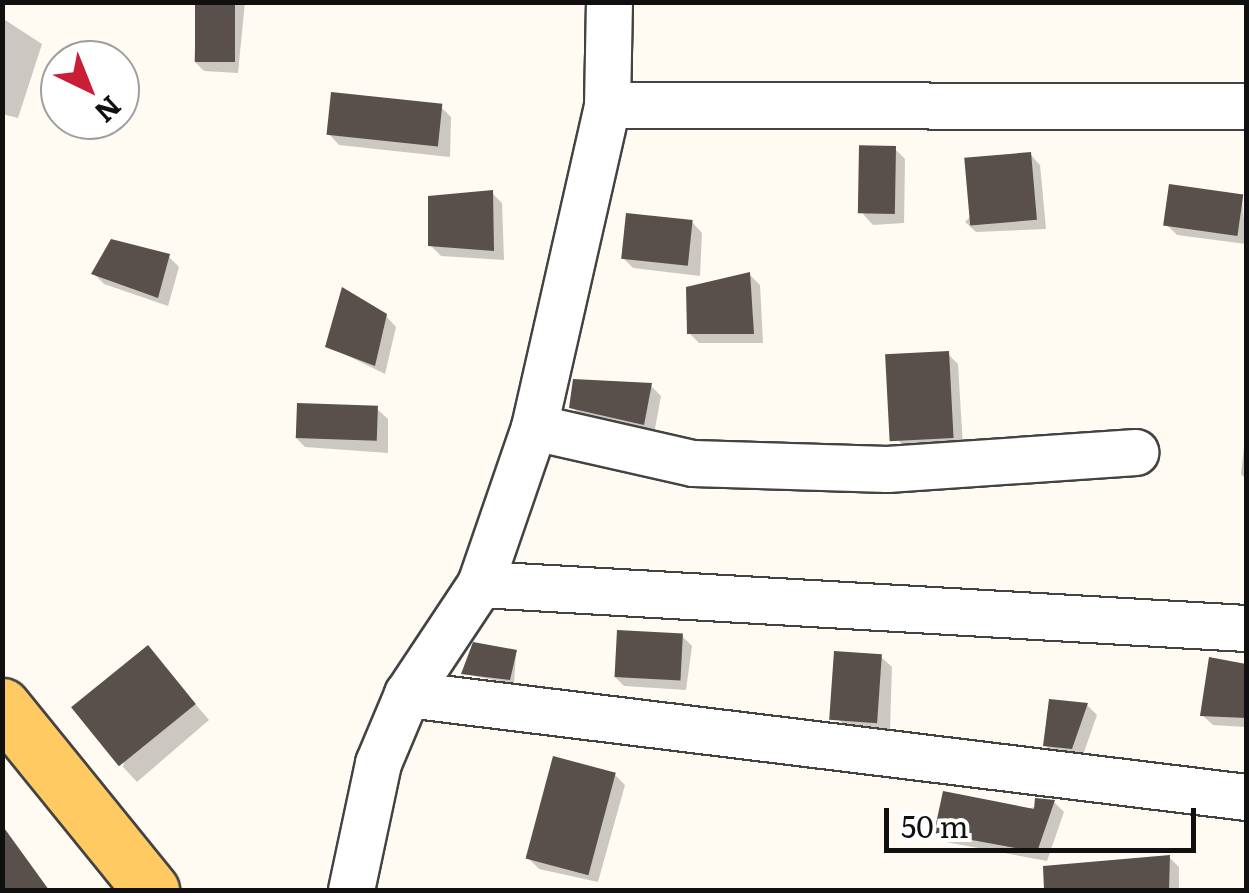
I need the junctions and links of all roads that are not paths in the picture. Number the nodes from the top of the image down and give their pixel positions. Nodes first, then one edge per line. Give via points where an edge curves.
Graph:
1 (609, 2) edge
2 (607, 105) junction
3 (1246, 106) edge
4 (534, 428) junction
5 (1135, 452) dead end
6 (480, 584) junction
7 (1246, 628) edge
8 (407, 694) junction
9 (12, 737) edge
10 (1246, 797) edge
11 (151, 890) edge
12 (351, 890) edge

1 - 2 street
2 - 3 street
2 - 4 street
4 - 5 street via 694,463 887,469
4 - 6 street
6 - 7 street
6 - 8 street
8 - 10 street
8 - 12 street via 378,762
9 - 11 main road

